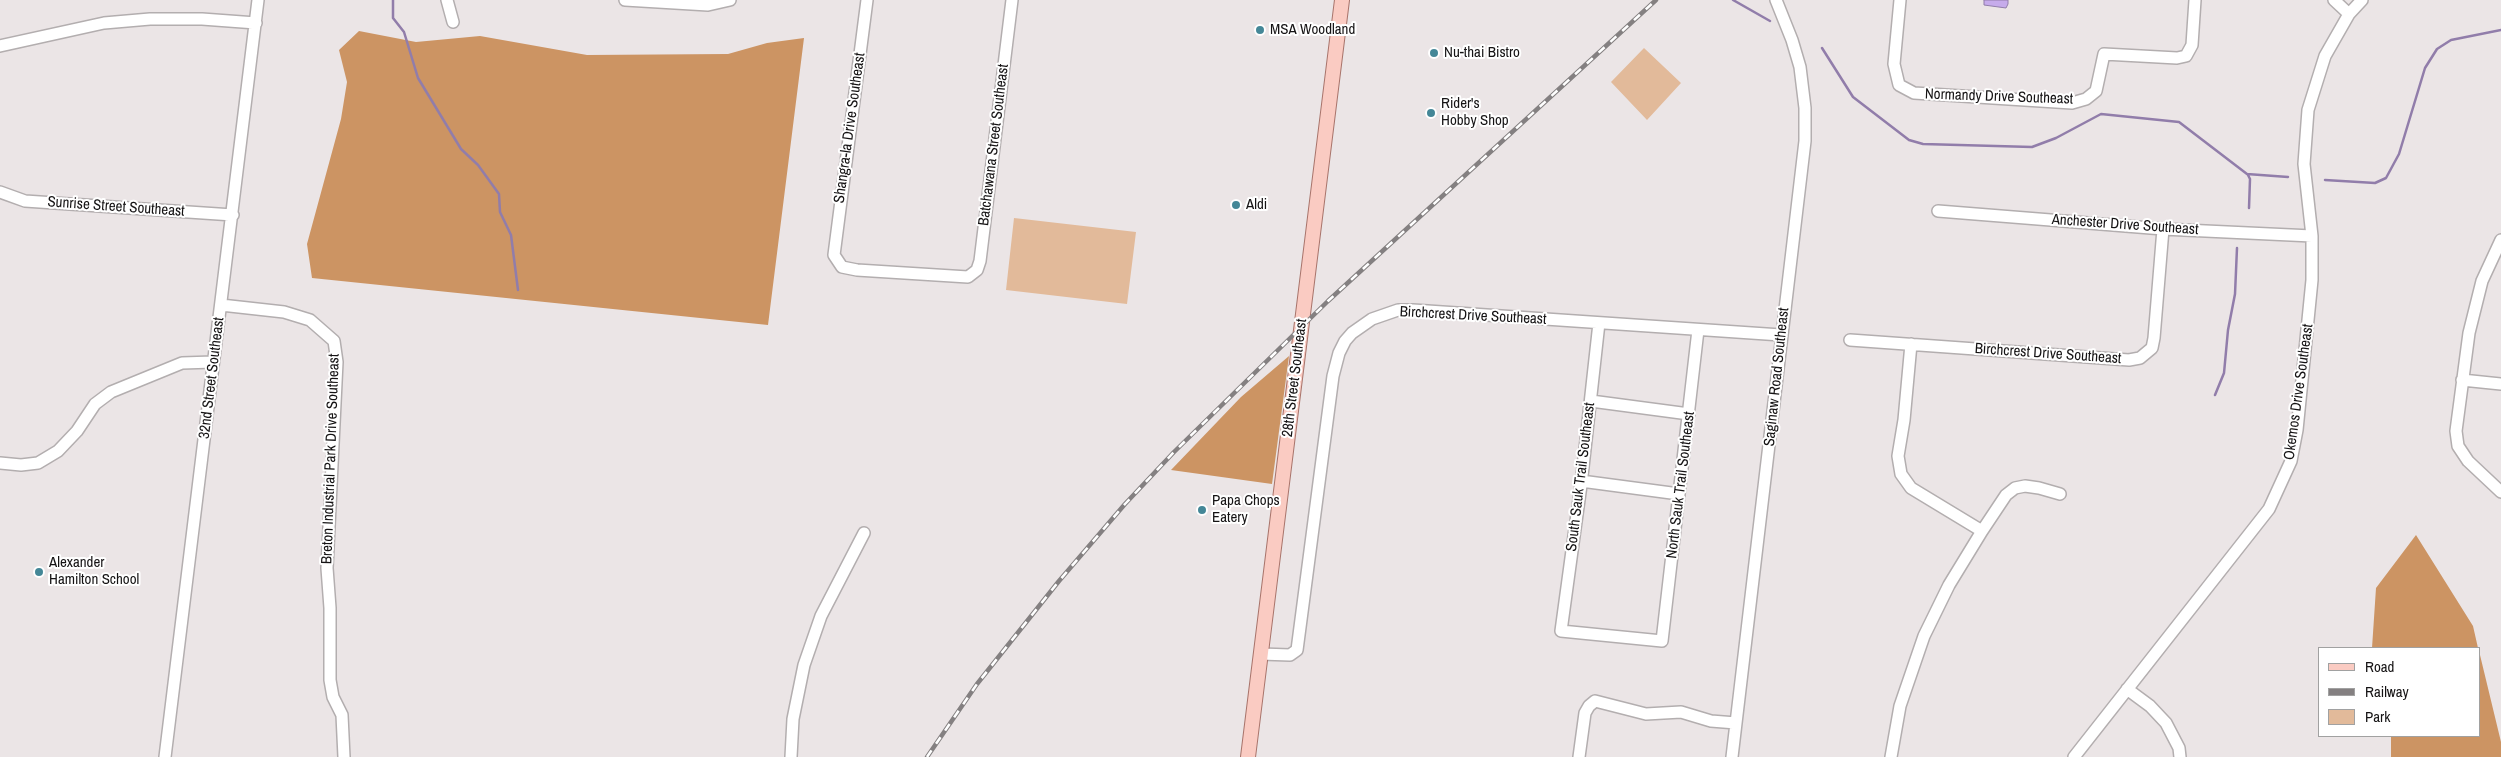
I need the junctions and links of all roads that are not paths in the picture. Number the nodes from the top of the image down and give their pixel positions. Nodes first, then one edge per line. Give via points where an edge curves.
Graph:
1 (258, 0) edge
2 (447, 0) edge
3 (625, 0) edge
4 (730, 0) edge
5 (867, 0) edge
6 (1012, 0) edge
7 (1342, 0) edge
8 (1776, 0) edge
9 (1900, 0) edge
10 (2195, 0) edge
11 (2334, 0) edge
12 (2362, 0) edge
13 (2350, 14) junction
14 (256, 22) junction
15 (453, 22) dead end
16 (0, 46) edge
17 (0, 192) edge
18 (1938, 210) dead end
19 (232, 215) junction
20 (2163, 229) junction
21 (2312, 236) junction
22 (2501, 240) edge
23 (959, 276) joint
24 (221, 305) junction
25 (1599, 323) junction
26 (1698, 330) junction
27 (1781, 335) junction
28 (1850, 340) dead end
29 (1911, 344) junction
30 (213, 362) junction
31 (2462, 380) junction
32 (2501, 384) edge
33 (1591, 401) junction
34 (1689, 414) junction
35 (0, 463) edge
36 (1581, 481) junction
37 (2501, 492) edge
38 (1679, 494) junction
39 (2060, 494) dead end
40 (1982, 531) junction
41 (864, 533) dead end
42 (1662, 641) joint
43 (1260, 654) junction
44 (2127, 689) junction
45 (1736, 723) junction
46 (165, 757) edge
47 (344, 757) edge
48 (790, 757) edge
49 (1248, 757) edge
50 (1579, 757) edge
51 (1732, 757) edge
52 (1891, 757) edge
53 (2074, 757) edge
54 (2180, 757) edge

1 - 14 street, 32nd Street Southeast
2 - 15 street
3 - 4 street via 708,5
5 - 23 street, Shangra-la Drive Southeast via 834,256 842,267 857,270
6 - 23 street, Batchawana Street Southeast via 980,261 973,274
7 - 43 main road, 28th Street Southeast
8 - 27 street, Saginaw Road Southeast via 1800,67 1805,108 1805,141
9 - 10 street, Normandy Drive Southeast via 1894,64 1899,85 1914,94 2072,103 2086,99 2096,91 2104,54 2186,56 2192,46
11 - 13 street
12 - 13 street, Okemos Drive Southeast
13 - 21 street, Okemos Drive Southeast via 2326,56 2308,110 2304,164
14 - 16 street via 202,18 104,23
14 - 19 street, 32nd Street Southeast
17 - 19 street, Sunrise Street Southeast via 25,201
18 - 20 street, Anchester Drive Southeast
19 - 24 street, 32nd Street Southeast
20 - 21 street, Anchester Drive Southeast
20 - 29 street, Birchcrest Drive Southeast via 2154,338 2152,348 2140,358 2129,360
21 - 44 street, Okemos Drive Southeast via 2311,307 2291,461 2269,509
22 - 31 street via 2482,281
24 - 30 street, 32nd Street Southeast
24 - 47 street, Breton Industrial Park Drive Southeast via 293,314 310,320 334,341 337,362 326,568 330,608 330,680 342,715
25 - 26 street, Birchcrest Drive Southeast
25 - 33 street, South Sauk Trail Southeast
25 - 43 street, Birchcrest Drive Southeast via 1398,310 1372,319 1352,333 1339,353 1333,376 1297,650 1290,655
26 - 27 street, Birchcrest Drive Southeast
26 - 34 street, North Sauk Trail Southeast
27 - 45 street, Saginaw Road Southeast
28 - 29 street, Birchcrest Drive Southeast
29 - 40 street via 1898,456 1901,474 1911,488
30 - 35 street via 182,363 110,392 95,404 77,431 58,451 38,463
30 - 46 street, 32nd Street Southeast
31 - 32 street
31 - 37 street via 2456,431 2458,446 2468,461
33 - 34 street
33 - 36 street, South Sauk Trail Southeast
34 - 38 street, North Sauk Trail Southeast
36 - 38 street
36 - 42 street, South Sauk Trail Southeast via 1561,631
38 - 42 street, North Sauk Trail Southeast
39 - 40 street via 2025,486 2015,488
40 - 52 street via 1949,585 1924,636 1900,706
41 - 48 street via 821,616 804,665 793,719
43 - 49 main road, 28th Street Southeast
44 - 53 street, Okemos Drive Southeast
44 - 54 street via 2166,723 2179,748
45 - 50 street via 1710,721 1681,712 1646,714 1595,701 1585,714
45 - 51 street, Saginaw Road Southeast

